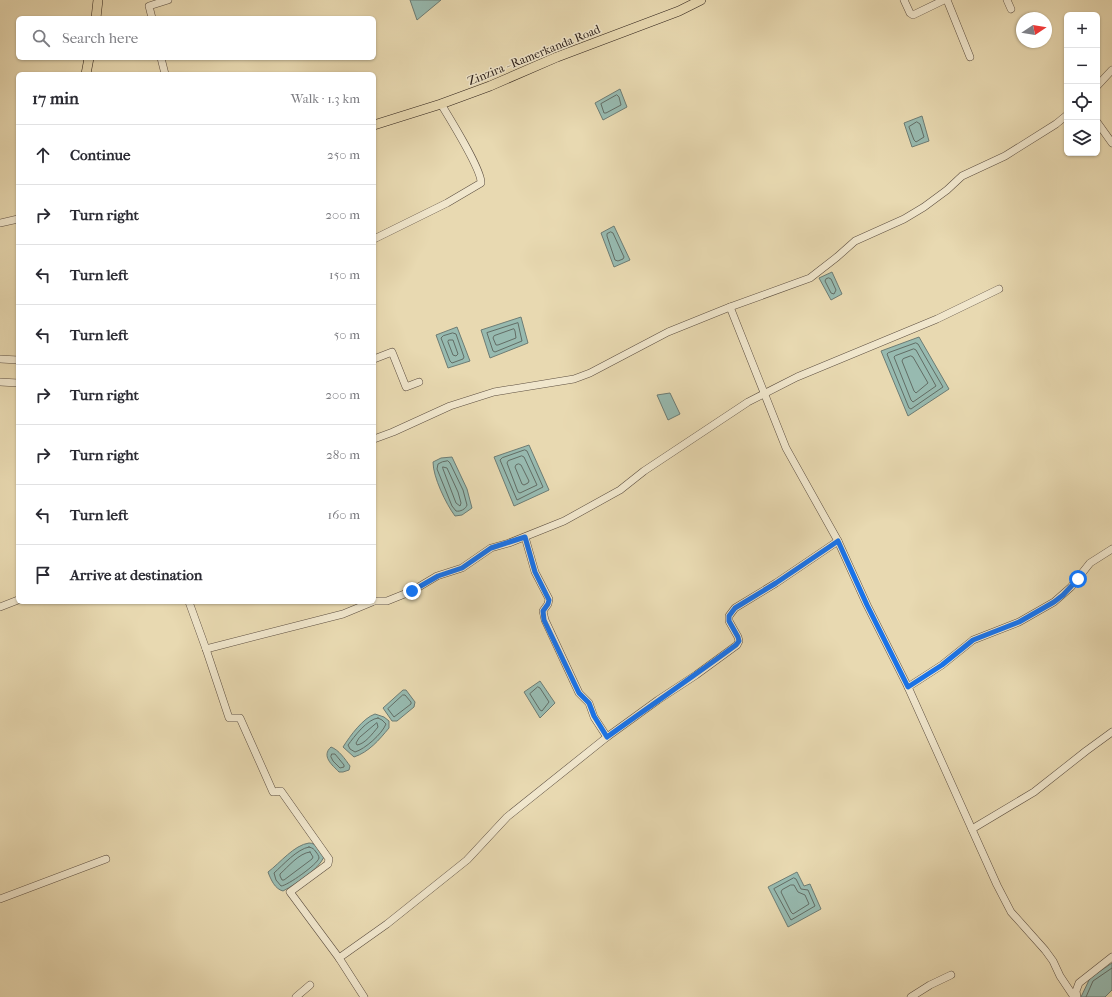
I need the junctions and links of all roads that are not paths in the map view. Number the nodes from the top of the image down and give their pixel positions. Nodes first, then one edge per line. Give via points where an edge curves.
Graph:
1 (98, 0) edge
2 (168, 0) edge
3 (701, 0) edge
4 (904, 0) edge
5 (944, 0) edge
6 (947, 0) edge
7 (1007, 0) edge
8 (1010, 9) dead end
9 (96, 16) edge
10 (152, 16) edge
11 (970, 57) dead end
12 (89, 60) edge
13 (162, 60) edge
14 (1112, 70) edge
15 (86, 72) edge
16 (164, 72) edge
17 (1099, 84) edge
18 (441, 104) junction
19 (1064, 117) edge
20 (376, 125) edge
21 (1100, 126) edge
22 (1112, 143) edge
23 (16, 219) edge
24 (0, 223) edge
25 (376, 238) edge
26 (999, 289) dead end
27 (730, 307) junction
28 (376, 358) edge
29 (0, 359) edge
30 (16, 360) edge
31 (0, 382) edge
32 (419, 382) dead end
33 (16, 383) edge
34 (376, 438) edge
35 (525, 537) junction
36 (838, 541) junction
37 (1112, 549) edge
38 (16, 601) edge
39 (376, 602) edge
40 (190, 604) edge
41 (368, 604) edge
42 (0, 607) edge
43 (206, 649) junction
44 (908, 687) junction
45 (1112, 732) edge
46 (607, 737) junction
47 (972, 829) junction
48 (106, 859) dead end
49 (0, 899) edge
50 (1112, 957) edge
51 (339, 958) junction
52 (951, 975) dead end
53 (310, 984) dead end
54 (296, 997) edge
55 (364, 997) edge
56 (911, 997) edge
57 (1074, 997) edge
58 (1077, 997) edge

1 - 9 main road
2 - 10 street via 149,6
3 - 18 main road, Zinzira - Ramerkanda Road via 679,11
4 - 5 street via 913,15
6 - 11 street
7 - 8 street
12 - 15 main road
13 - 16 street
14 - 17 street
18 - 20 main road, Zinzira - Ramerkanda Road
18 - 25 street via 476,166 482,183
19 - 27 street via 1005,156 962,176 936,198 904,219 854,241 810,278
21 - 22 street
23 - 24 street
26 - 35 street via 797,377 748,402 644,471 620,490 564,522
27 - 34 street via 668,332 574,379 494,392 450,406
27 - 36 street via 786,448
28 - 32 street via 392,352 406,387
29 - 30 street
31 - 33 street
35 - 39 street via 491,548 462,568 438,576 412,591 387,601
35 - 46 street via 535,572 549,600 543,611 544,620 579,693 589,703
36 - 44 street
36 - 46 street via 735,608 729,616 729,621 738,637 736,645
37 - 44 street via 1090,563 1071,587 1054,602 1019,622 973,640 942,665
38 - 42 street
40 - 43 street
41 - 43 street via 343,614
43 - 51 street via 229,718 240,718 273,792 280,791 329,859 328,864 290,892
44 - 47 street
45 - 47 street via 1034,792
46 - 51 street via 507,817 467,860 387,924
47 - 57 street via 1010,912 1045,950
48 - 49 street
50 - 58 street via 1079,983
51 - 55 street
52 - 56 street
53 - 54 street

